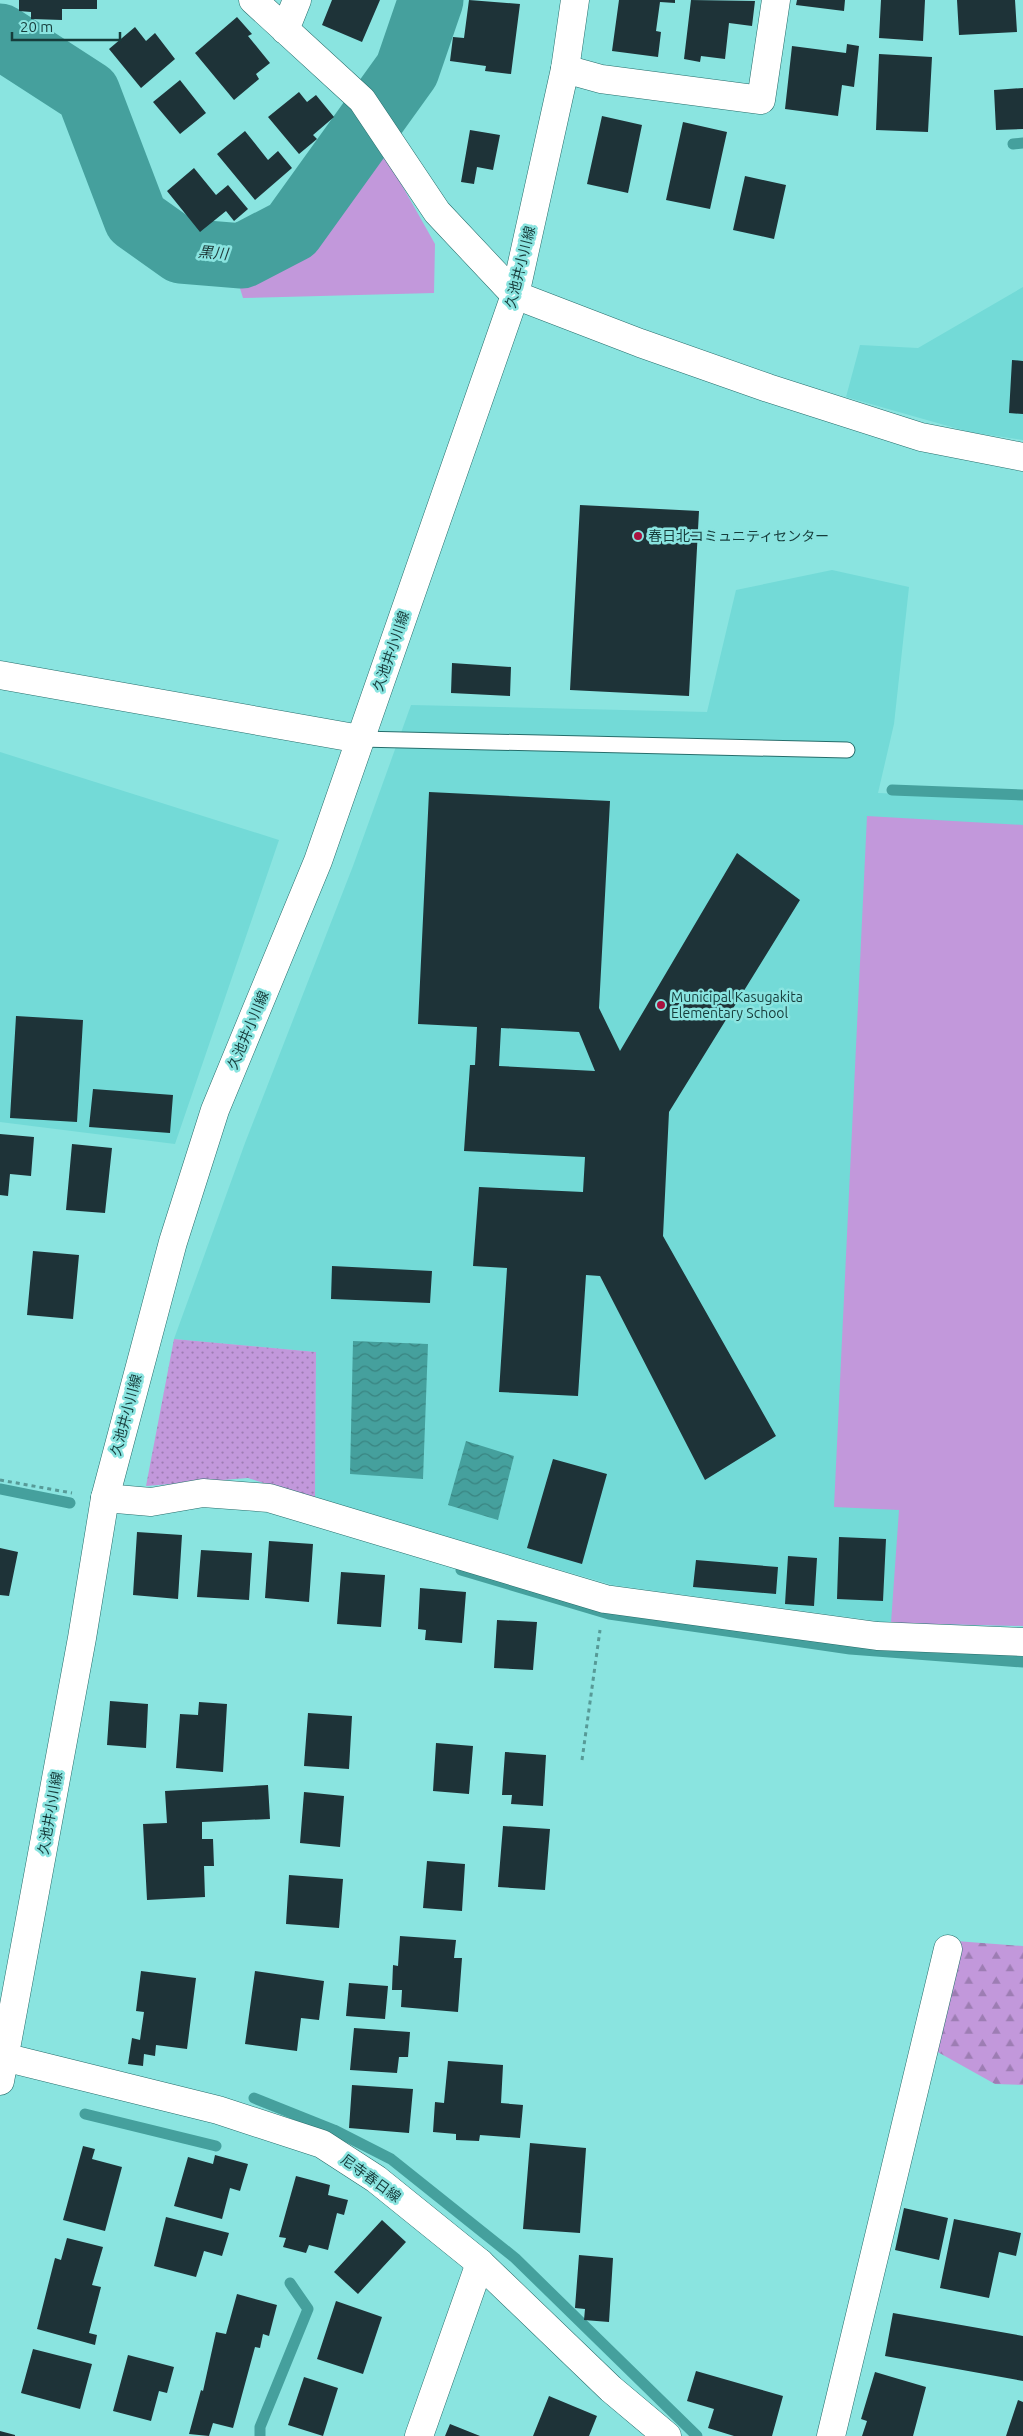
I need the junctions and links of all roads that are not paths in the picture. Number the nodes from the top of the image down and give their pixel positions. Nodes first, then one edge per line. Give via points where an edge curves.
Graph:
1 (253, 0) edge
2 (297, 0) edge
3 (575, 0) edge
4 (776, 0) edge
5 (285, 30) junction
6 (565, 69) junction
7 (515, 295) junction
8 (1023, 457) edge
9 (0, 675) edge
10 (360, 739) junction
11 (847, 750) dead end
12 (105, 1498) junction
13 (1023, 1642) edge
14 (948, 1949) dead end
15 (2, 2064) edge
16 (480, 2263) junction
17 (419, 2436) edge
18 (667, 2436) edge
19 (831, 2436) edge

1 - 5 street
2 - 5 street
3 - 6 street, 久池井小川線
4 - 6 street via 761,100 601,79
5 - 7 street via 362,100 437,212
6 - 7 street, 久池井小川線
7 - 8 street via 640,343 921,437
7 - 10 street, 久池井小川線
9 - 10 street
10 - 11 lane
10 - 12 street, 久池井小川線 via 318,861 215,1110 173,1242
12 - 13 street via 151,1502 203,1493 269,1498 605,1599 877,1636
12 - 15 street, 久池井小川線
14 - 19 street
15 - 16 street, 尼寺春日線 via 218,2110 322,2144 376,2179
16 - 17 street
16 - 18 street, 尼寺春日線 via 611,2389

